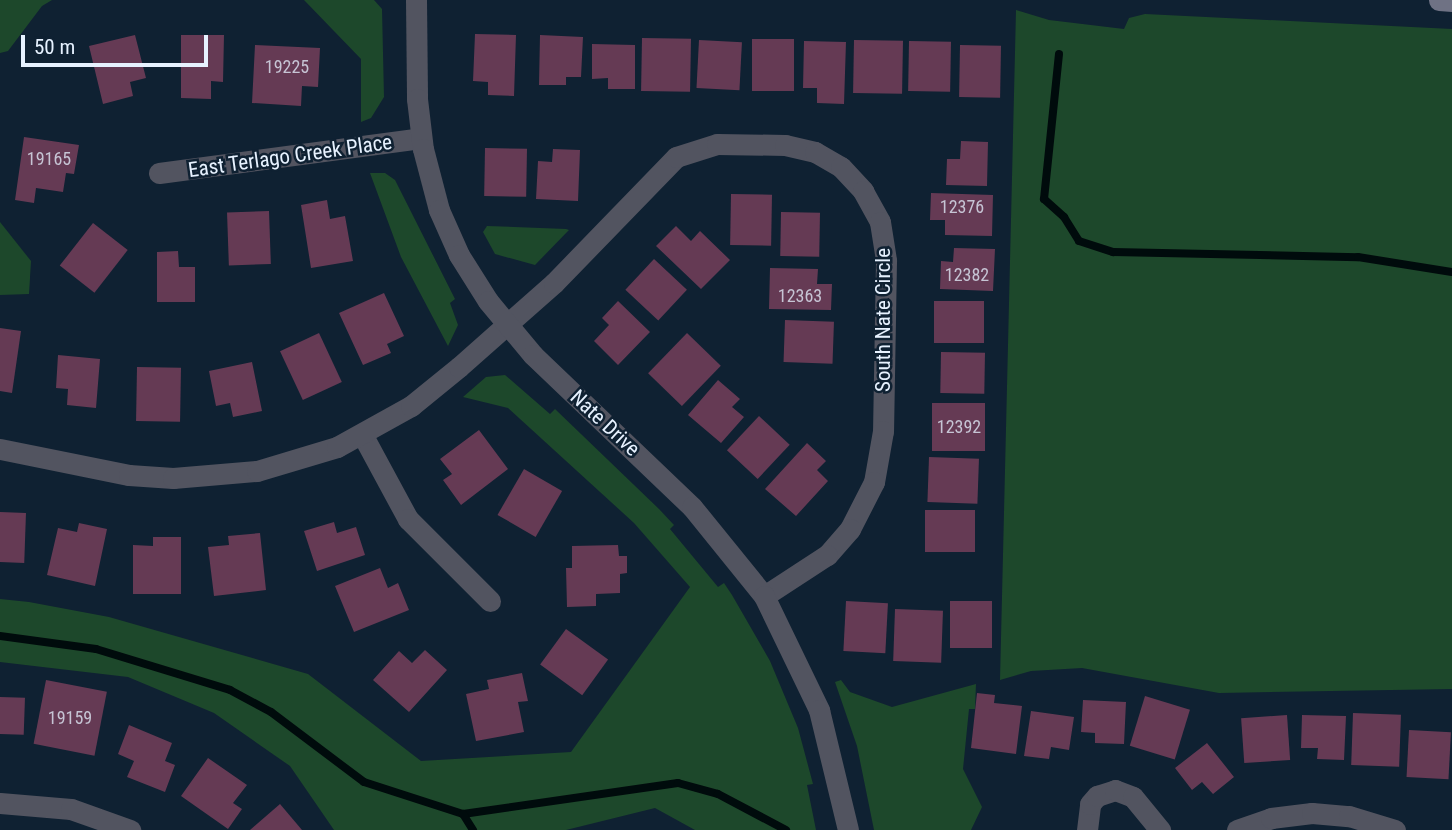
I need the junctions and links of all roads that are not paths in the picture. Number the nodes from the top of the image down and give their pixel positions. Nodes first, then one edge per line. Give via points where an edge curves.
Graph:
1 (416, 0) edge
2 (1439, 0) edge
3 (1452, 1) edge
4 (421, 138) junction
5 (159, 173) dead end
6 (508, 325) junction
7 (362, 434) junction
8 (0, 449) edge
9 (764, 596) junction
10 (490, 601) dead end
11 (0, 803) edge
12 (130, 830) edge
13 (848, 830) edge
14 (1087, 830) edge
15 (1160, 830) edge
16 (1237, 830) edge
17 (1395, 830) edge

1 - 4 street, Nate Drive
2 - 3 main road
4 - 5 street, East Terlago Creek Place
4 - 6 street, Nate Drive via 448,232 477,286
6 - 7 street, South Nate Circle via 427,394
6 - 9 street, Nate Drive via 692,507
6 - 9 street, South Nate Circle via 554,284 663,167 685,152 717,144 777,144 825,157 854,179 876,214 885,246 883,431 878,464 864,507 839,542 820,561
7 - 8 street, South Nate Circle via 278,466 205,477 129,475
7 - 10 street via 390,491 414,526
9 - 13 street, Nate Drive via 815,700 837,770
11 - 12 street via 71,809
14 - 15 street via 1090,804 1097,796 1115,790 1133,797
16 - 17 street via 1271,818 1312,813 1349,816

